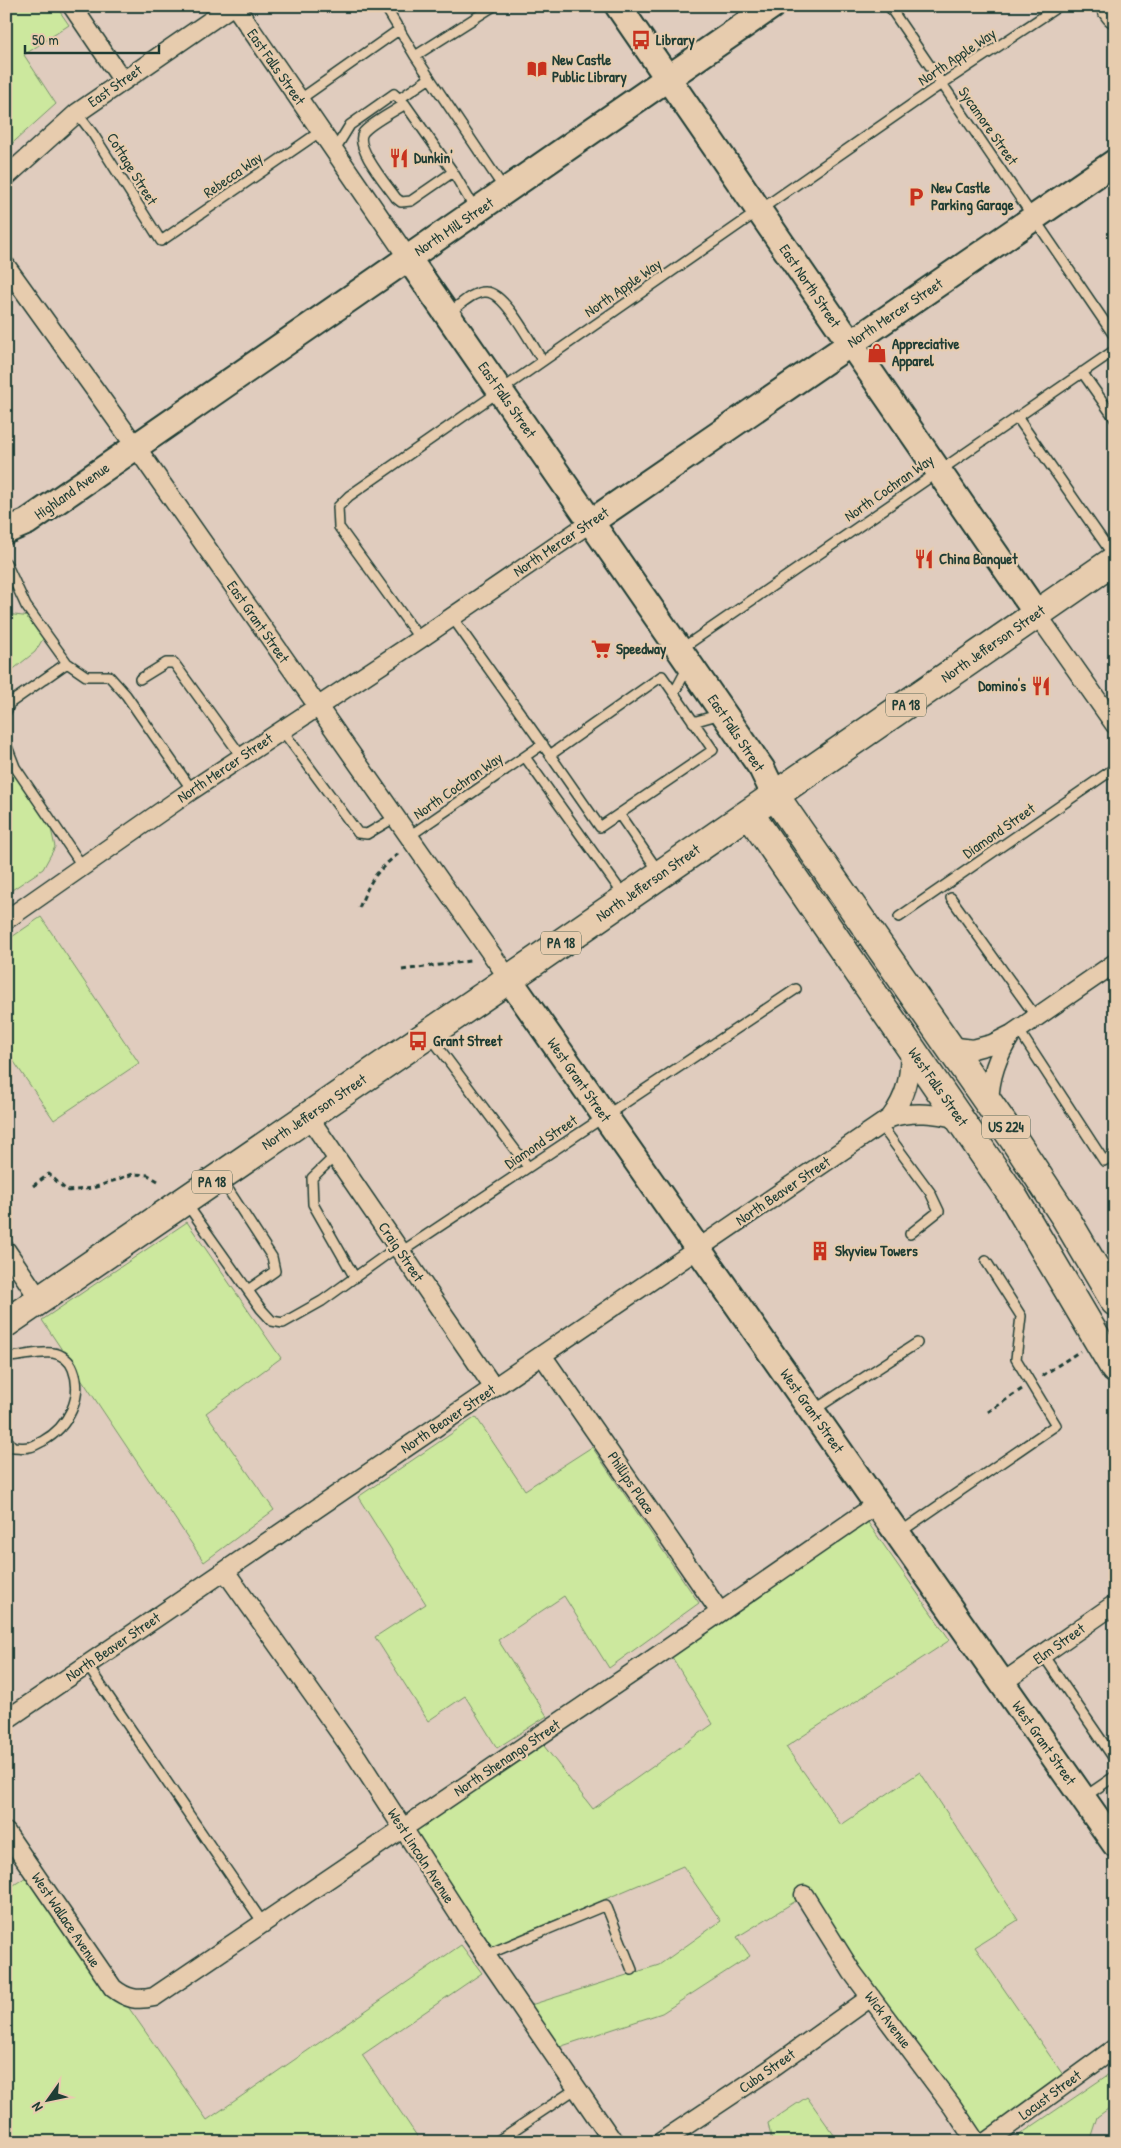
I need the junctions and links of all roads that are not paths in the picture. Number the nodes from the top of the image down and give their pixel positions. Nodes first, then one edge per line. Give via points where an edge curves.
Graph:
1 (72, 6) edge
2 (233, 6) edge
3 (385, 6) edge
4 (494, 6) edge
5 (618, 6) edge
6 (772, 6) edge
7 (889, 6) edge
8 (1059, 6) edge
9 (1110, 6) edge
10 (1115, 13) edge
11 (400, 29) junction
12 (415, 56) junction
13 (430, 78) junction
14 (667, 78) junction
15 (123, 80) junction
16 (942, 83) junction
17 (299, 100) junction
18 (402, 102) junction
19 (77, 113) junction
20 (321, 131) junction
21 (334, 151) junction
22 (1115, 162) edge
23 (452, 172) junction
24 (6, 178) edge
25 (506, 192) junction
26 (758, 210) junction
27 (476, 212) junction
28 (1034, 217) junction
29 (161, 241) joint
30 (408, 258) junction
31 (6, 266) edge
32 (447, 314) junction
33 (1115, 337) edge
34 (850, 344) junction
35 (1115, 350) edge
36 (542, 360) junction
37 (1082, 372) junction
38 (500, 391) junction
39 (1017, 417) junction
40 (1115, 419) edge
41 (136, 447) junction
42 (937, 472) junction
43 (591, 522) junction
44 (6, 531) edge
45 (1115, 559) edge
46 (6, 563) edge
47 (1037, 614) junction
48 (452, 617) junction
49 (420, 639) junction
50 (684, 657) junction
51 (67, 664) junction
52 (140, 680) dead end
53 (674, 693) junction
54 (317, 706) junction
55 (6, 712) edge
56 (724, 714) junction
57 (694, 722) junction
58 (1115, 725) edge
59 (282, 730) junction
60 (6, 744) edge
61 (543, 744) junction
62 (550, 755) junction
63 (242, 757) junction
64 (525, 757) junction
65 (1115, 768) edge
66 (192, 790) junction
67 (775, 796) junction
68 (749, 813) junction
69 (619, 814) junction
70 (394, 818) junction
71 (408, 837) junction
72 (83, 867) junction
73 (660, 875) junction
74 (951, 898) dead end
75 (626, 899) junction
76 (900, 917) dead end
77 (6, 920) edge
78 (1115, 963) edge
79 (508, 979) junction
80 (796, 989) dead end
81 (1036, 1018) junction
82 (1015, 1032) junction
83 (429, 1034) junction
84 (908, 1046) junction
85 (949, 1046) junction
86 (989, 1104) junction
87 (308, 1116) junction
88 (604, 1116) junction
89 (960, 1119) junction
90 (885, 1121) junction
91 (1115, 1154) edge
92 (335, 1156) junction
93 (528, 1167) junction
94 (220, 1177) junction
95 (185, 1201) junction
96 (910, 1234) dead end
97 (698, 1249) junction
98 (6, 1250) edge
99 (399, 1250) junction
100 (986, 1261) dead end
101 (355, 1278) junction
102 (248, 1290) junction
103 (1112, 1295) edge
104 (18, 1309) edge
105 (917, 1343) dead end
106 (542, 1355) junction
107 (6, 1357) edge
108 (1114, 1365) edge
109 (494, 1388) junction
110 (812, 1411) junction
111 (6, 1439) edge
112 (877, 1504) junction
113 (898, 1534) junction
114 (225, 1571) junction
115 (1115, 1604) edge
116 (720, 1612) junction
117 (1043, 1655) junction
118 (86, 1665) junction
119 (1002, 1683) junction
120 (6, 1720) edge
121 (1115, 1760) edge
122 (1115, 1776) edge
123 (1083, 1798) junction
124 (403, 1828) junction
125 (6, 1832) edge
126 (1115, 1844) edge
127 (804, 1895) dead end
128 (263, 1923) junction
129 (486, 1955) junction
130 (632, 1970) dead end
131 (872, 1997) junction
132 (132, 1999) joint
133 (1115, 2048) edge
134 (577, 2088) junction
135 (496, 2142) edge
136 (616, 2142) edge
137 (661, 2142) edge
138 (976, 2142) edge
139 (986, 2142) edge

1 - 15 street
2 - 15 street, East Street
2 - 17 street, East Falls Street
3 - 11 lane
4 - 12 lane
5 - 14 street, East North Street
6 - 14 street, North Mill Street
7 - 16 lane, Sycamore Street
8 - 16 lane, North Apple Way
9 - 10 main road
11 - 12 lane
11 - 17 lane
12 - 13 lane
13 - 18 lane
13 - 25 lane
14 - 25 street, North Mill Street
14 - 26 street, East North Street
15 - 19 street, East Street
16 - 26 lane, North Apple Way
16 - 28 lane, Sycamore Street
17 - 20 street, East Falls Street
18 - 21 lane via 394,94 361,115 346,130
18 - 23 lane
18 - 23 lane via 368,128 361,140 363,150 390,190 402,202 411,201
19 - 24 street, East Street
19 - 29 lane, Cottage Street via 94,134
20 - 21 street, East Falls Street
20 - 29 lane, Rebecca Way
21 - 30 street, East Falls Street
22 - 28 street, North Mercer Street
23 - 27 lane
25 - 27 street, North Mill Street
26 - 34 street, East North Street
26 - 36 lane, North Apple Way
27 - 30 street, North Mill Street
28 - 33 lane, Sycamore Street
28 - 34 street, North Mercer Street
30 - 32 street, East Falls Street
30 - 41 street, North Mill Street
31 - 41 street, East Grant Street
32 - 36 lane via 485,291 496,294
32 - 38 street, East Falls Street
34 - 42 street, East North Street
34 - 43 street, North Mercer Street
35 - 37 lane, North Cochran Way
36 - 38 lane, North Apple Way
37 - 39 lane, North Cochran Way
37 - 40 lane
38 - 43 street, East Falls Street
38 - 49 lane, North Apple Way via 349,496 338,507 339,527
39 - 42 lane, North Cochran Way
39 - 45 lane
41 - 44 street, Highland Avenue via 26,522
41 - 54 street, East Grant Street
42 - 47 street, East North Street
42 - 50 lane, North Cochran Way
43 - 48 street, North Mercer Street
43 - 50 street, East Falls Street
45 - 47 main road, North Jefferson Street / PA 18
46 - 51 lane via 26,606
47 - 58 street
47 - 67 main road, North Jefferson Street / PA 18
48 - 49 street, North Mercer Street
48 - 61 lane
49 - 54 street, North Mercer Street
50 - 53 lane
50 - 56 street, East Falls Street
51 - 55 lane via 10,703
51 - 66 lane via 86,676 109,676 126,695
52 - 63 lane via 166,663 174,663
53 - 57 lane
53 - 62 lane via 662,676
54 - 59 street, North Mercer Street
54 - 70 street, East Grant Street
56 - 57 lane
56 - 67 street, East Falls Street via 762,769
57 - 69 lane via 713,750
59 - 63 street, North Mercer Street
59 - 70 lane via 358,833 367,834
60 - 72 lane via 15,767
61 - 62 lane
61 - 64 lane, North Cochran Way
62 - 69 lane via 600,827
63 - 66 street, North Mercer Street
64 - 71 lane, North Cochran Way
64 - 75 lane
65 - 76 lane, Diamond Street
66 - 72 street, North Mercer Street
67 - 68 main road, North Jefferson Street / PA 18
67 - 85 main road, US 224
68 - 73 main road, North Jefferson Street / PA 18
68 - 84 main road, West Falls Street / US 224
69 - 73 lane
70 - 71 street, East Grant Street
71 - 79 street, East Grant Street
72 - 77 street, North Mercer Street
73 - 75 main road, North Jefferson Street / PA 18
74 - 81 lane
75 - 79 main road, North Jefferson Street / PA 18
78 - 81 street
79 - 83 main road, North Jefferson Street / PA 18
79 - 88 street, West Grant Street
80 - 88 lane, Diamond Street
81 - 82 street
82 - 85 street via 983,1047
82 - 86 street via 995,1062 989,1086
82 - 91 lane via 1104,1161
83 - 87 main road, North Jefferson Street / PA 18
83 - 93 lane
84 - 89 main road, West Falls Street / US 224
84 - 90 street, North Beaver Street via 907,1087 900,1103
85 - 86 main road, US 224
86 - 103 main road, US 224 via 1065,1217
87 - 92 street, Craig Street
87 - 94 main road, North Jefferson Street / PA 18
88 - 93 lane, Diamond Street
88 - 97 street, West Grant Street
89 - 90 street, North Beaver Street via 928,1113 904,1114
89 - 108 main road, West Falls Street / US 224 via 1036,1234
90 - 96 lane via 939,1211
90 - 97 street, North Beaver Street
92 - 99 street, Craig Street
92 - 101 lane via 312,1178 313,1204
93 - 99 lane, Diamond Street
94 - 95 main road, North Jefferson Street / PA 18
94 - 102 lane via 272,1257 275,1271
95 - 102 lane, Diamond Street
95 - 104 main road, North Jefferson Street / PA 18
97 - 106 street, North Beaver Street
97 - 110 street, West Grant Street
98 - 104 street
99 - 101 lane, Diamond Street
99 - 109 street, Craig Street
100 - 113 lane via 1021,1316 1016,1359 1056,1425
101 - 102 lane, Diamond Street via 283,1323 272,1321
105 - 110 lane
106 - 109 street, North Beaver Street
106 - 116 street, Phillips Place
107 - 111 lane via 53,1353 62,1356 71,1363 77,1378 77,1395 64,1423 49,1437 30,1448 13,1447
109 - 114 street, North Beaver Street
110 - 112 street, West Grant Street
112 - 113 street, West Grant Street
112 - 116 street, North Shenango Street
113 - 119 street, West Grant Street
114 - 118 street, North Beaver Street
114 - 124 street, West Lincoln Avenue via 357,1757
115 - 117 street, Elm Street
116 - 124 street, North Shenango Street
117 - 119 street, Elm Street
117 - 121 lane
118 - 120 street, North Beaver Street
118 - 128 lane
119 - 123 street, West Grant Street
122 - 123 lane
123 - 126 street, West Grant Street
124 - 128 street, North Shenango Street
124 - 129 street, West Lincoln Avenue
125 - 132 street, West Wallace Avenue via 113,1988
127 - 131 street, Wick Avenue via 852,1972
128 - 132 street, North Shenango Street via 154,1997
129 - 130 lane via 606,1905
129 - 134 street, West Lincoln Avenue
131 - 137 street, Cuba Street
131 - 138 street, Wick Avenue
133 - 139 street, Locust Street
134 - 135 lane
134 - 136 street, West Lincoln Avenue

